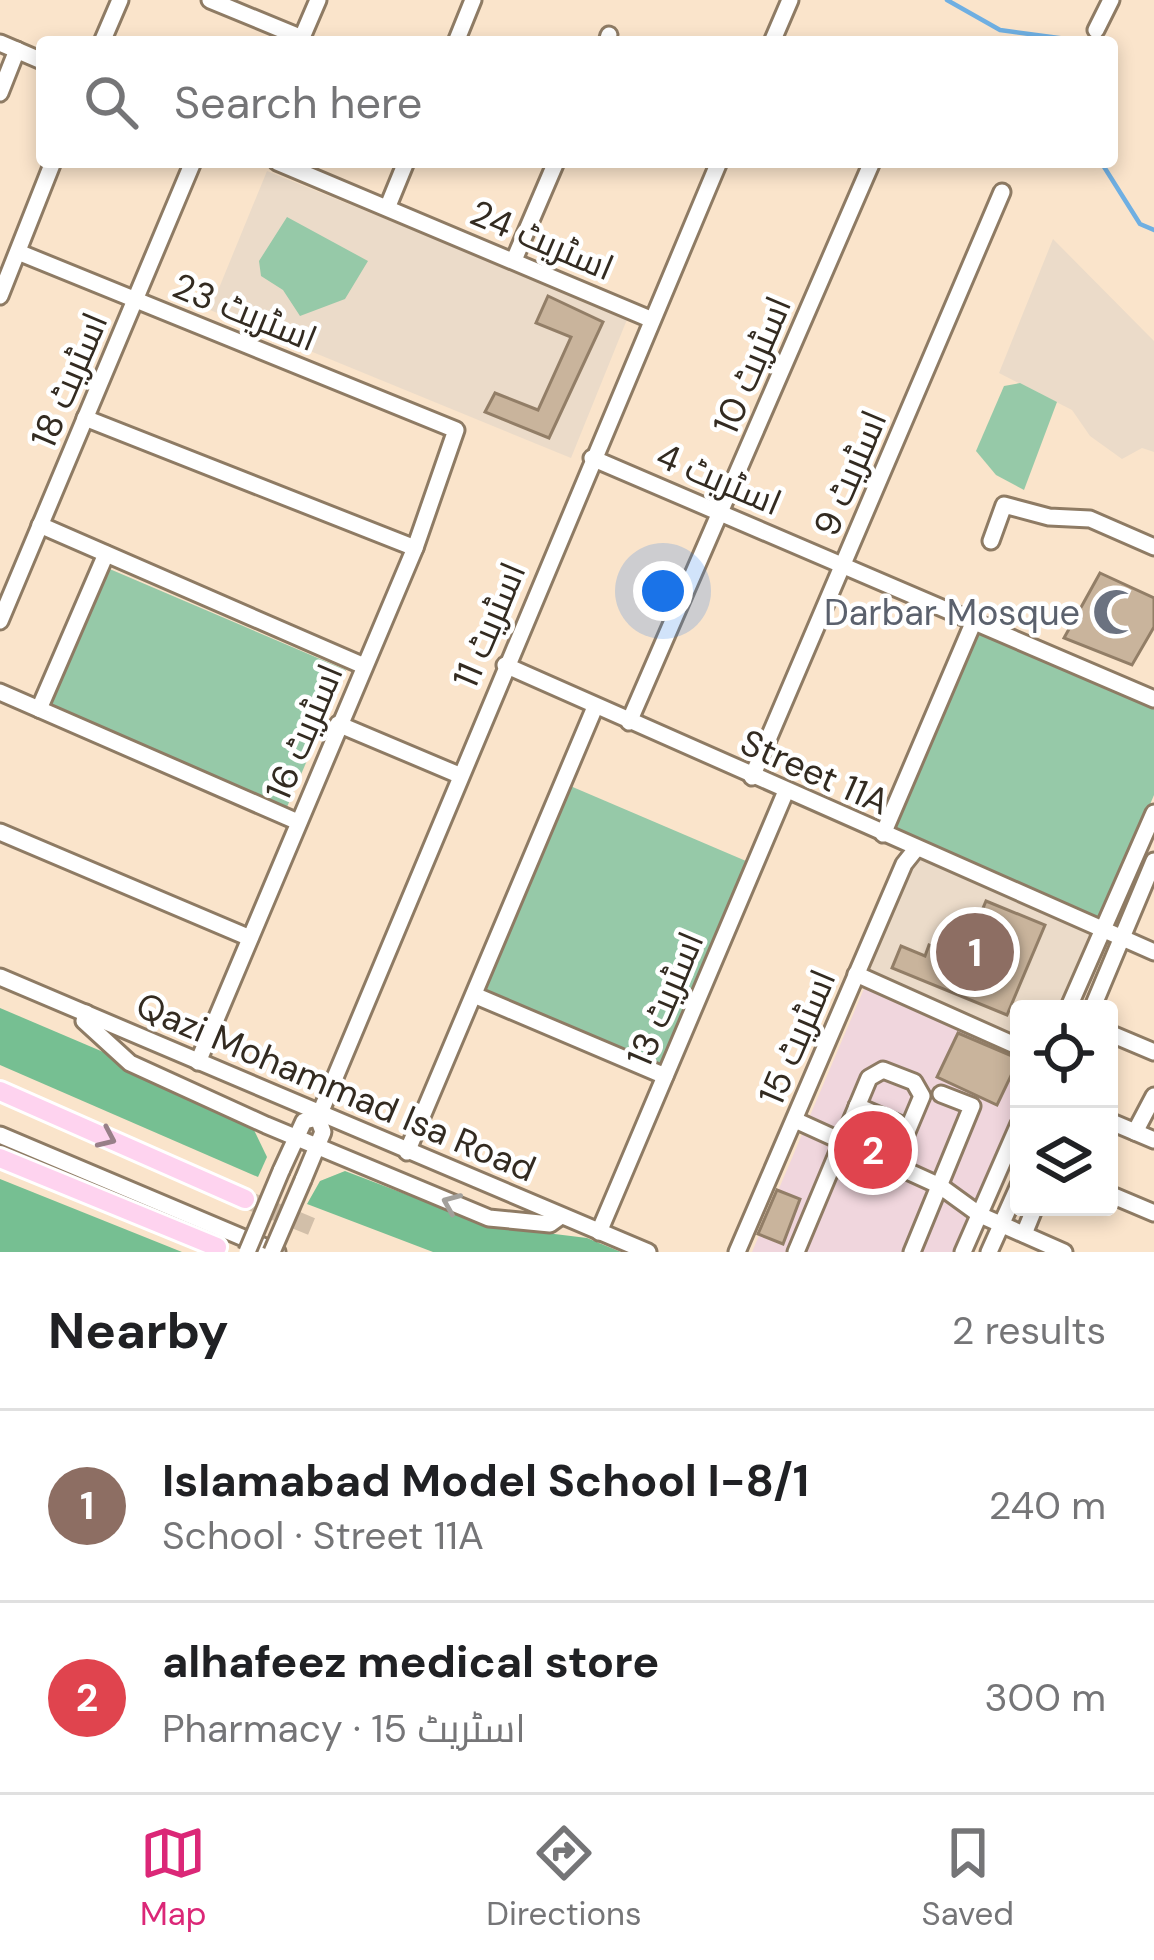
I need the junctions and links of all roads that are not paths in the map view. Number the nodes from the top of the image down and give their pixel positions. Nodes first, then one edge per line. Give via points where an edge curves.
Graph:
1 (120, 0) edge
2 (210, 0) edge
3 (318, 0) edge
4 (473, 0) edge
5 (790, 0) edge
6 (1111, 0) edge
7 (1096, 30) dead end
8 (105, 36) edge
9 (292, 36) edge
10 (303, 36) edge
11 (458, 36) edge
12 (775, 36) edge
13 (0, 44) edge
14 (17, 50) junction
15 (36, 58) edge
16 (0, 93) edge
17 (51, 168) edge
18 (191, 168) edge
19 (292, 168) edge
20 (404, 168) edge
21 (553, 168) edge
22 (716, 168) edge
23 (869, 168) edge
24 (1002, 192) dead end
25 (388, 206) junction
26 (18, 252) junction
27 (514, 260) junction
28 (0, 296) edge
29 (136, 301) junction
30 (650, 319) junction
31 (86, 418) junction
32 (451, 426) joint
33 (592, 458) junction
34 (722, 512) junction
35 (40, 525) junction
36 (991, 542) dead end
37 (1154, 547) edge
38 (415, 548) junction
39 (106, 554) junction
40 (843, 566) junction
41 (0, 621) edge
42 (974, 621) junction
43 (505, 665) junction
44 (364, 666) junction
45 (0, 692) edge
46 (1154, 699) edge
47 (595, 707) junction
48 (39, 709) junction
49 (629, 722) junction
50 (338, 724) junction
51 (459, 775) junction
52 (752, 777) junction
53 (786, 790) junction
54 (1154, 813) edge
55 (298, 822) junction
56 (0, 832) edge
57 (883, 834) junction
58 (916, 849) junction
59 (1154, 861) edge
60 (1125, 880) junction
61 (1148, 890) edge
62 (1103, 929) junction
63 (1121, 937) junction
64 (250, 938) junction
65 (1154, 952) edge
66 (856, 974) junction
67 (0, 977) edge
68 (473, 994) junction
69 (1072, 1000) edge
70 (1096, 1000) edge
71 (86, 1013) junction
72 (1118, 1038) edge
73 (1010, 1044) edge
74 (1153, 1050) edge
75 (198, 1062) junction
76 (665, 1076) junction
77 (0, 1090) edge
78 (941, 1094) dead end
79 (1154, 1096) edge
80 (857, 1106) junction
81 (319, 1116) junction
82 (795, 1120) junction
83 (1118, 1125) edge
84 (908, 1128) junction
85 (1135, 1132) junction
86 (0, 1135) edge
87 (296, 1138) junction
88 (1154, 1140) edge
89 (843, 1141) junction
90 (317, 1147) junction
91 (406, 1152) junction
92 (0, 1158) edge
93 (1010, 1159) edge
94 (893, 1165) junction
95 (940, 1186) junction
96 (1118, 1198) edge
97 (245, 1199) tunnel mouth
98 (1010, 1206) edge
99 (1154, 1213) edge
100 (980, 1215) junction
101 (561, 1216) junction
102 (1031, 1216) edge
103 (1002, 1225) junction
104 (599, 1232) junction
105 (1024, 1234) junction
106 (218, 1246) dead end
107 (247, 1252) edge
108 (274, 1252) edge
109 (648, 1252) edge
110 (737, 1252) edge
111 (796, 1252) edge
112 (912, 1252) edge
113 (964, 1252) edge
114 (989, 1252) edge
115 (1064, 1252) edge

1 - 8 street
2 - 9 street
3 - 10 street
4 - 11 street
5 - 12 street
6 - 7 street
13 - 14 street
14 - 15 street
14 - 16 street
17 - 26 street
18 - 29 street, اسٹریٹ 18
19 - 25 street, اسٹریٹ 24
20 - 25 street
21 - 27 street
22 - 30 street, اسٹریٹ 11
23 - 34 street, اسٹریٹ 10
24 - 40 street, اسٹریٹ 9
25 - 27 street, اسٹریٹ 24
26 - 28 street
26 - 29 street, اسٹریٹ 23
27 - 30 street, اسٹریٹ 24
29 - 31 street, اسٹریٹ 18
29 - 32 street, اسٹریٹ 23
30 - 33 street, اسٹریٹ 11
31 - 35 street, اسٹریٹ 18
31 - 38 street
32 - 38 street, اسٹریٹ 16 via 458,437
33 - 34 street, اسٹریٹ 4
33 - 43 street, اسٹریٹ 11
34 - 40 street, اسٹریٹ 4
34 - 49 street, اسٹریٹ 10
35 - 39 street
35 - 41 street, اسٹریٹ 18
36 - 37 street via 1004,505 1090,519
38 - 44 street, اسٹریٹ 16
39 - 44 street
39 - 48 street
40 - 42 street, اسٹریٹ 4
40 - 52 street, اسٹریٹ 9
42 - 46 street, اسٹریٹ 4
42 - 57 street
43 - 47 street, Street 11A
43 - 51 street, اسٹریٹ 11
44 - 50 street, اسٹریٹ 16
45 - 48 street
47 - 49 street, Street 11A
47 - 68 street
48 - 55 street
49 - 52 street, Street 11A
50 - 51 street
50 - 55 street, اسٹریٹ 16
51 - 81 street, اسٹریٹ 11
52 - 53 street, Street 11A
53 - 57 street, Street 11A
53 - 76 street, اسٹریٹ 13
54 - 60 street
55 - 64 street, اسٹریٹ 16
56 - 64 street
57 - 58 street, Street 11A
58 - 62 street, Street 11A
58 - 66 street, اسٹریٹ 15
59 - 61 street
60 - 61 street
60 - 62 street
61 - 63 street
62 - 63 street, Street 11A
62 - 69 street
63 - 65 street, Street 11A
63 - 70 street
64 - 75 street, اسٹریٹ 16
66 - 73 street
66 - 82 street, اسٹریٹ 15
67 - 71 street, Qazi Mohammad Isa Road
68 - 76 street
68 - 91 street
71 - 75 street, Qazi Mohammad Isa Road
71 - 87 street via 84,1021 130,1063
72 - 74 street
75 - 81 street, Qazi Mohammad Isa Road
76 - 104 street, اسٹریٹ 13
77 -> 97 main road
78 - 95 street via 972,1106
79 - 85 street
80 - 84 street
80 - 84 street via 875,1072 914,1082 922,1096
80 - 89 street
81 - 87 street via 304,1121
81 - 90 street
81 - 91 street, Qazi Mohammad Isa Road
82 - 89 street
82 - 110 street, اسٹریٹ 15
83 - 85 street
84 - 94 street
85 - 88 street
86 - 108 street
87 - 90 street
87 - 107 street, bridge
89 - 94 street
89 - 111 street
101 -> 90 street via 544,1225 489,1218
90 - 108 street, bridge
91 - 101 street, Qazi Mohammad Isa Road
92 - 106 main road
93 - 100 street
94 - 95 street
95 - 100 street
95 - 112 street
96 - 99 street
98 - 103 street
100 - 103 street
100 - 113 street
101 - 104 street, Qazi Mohammad Isa Road
102 - 105 street
103 - 105 street
103 - 114 street
104 - 109 street, Qazi Mohammad Isa Road
105 - 115 street

